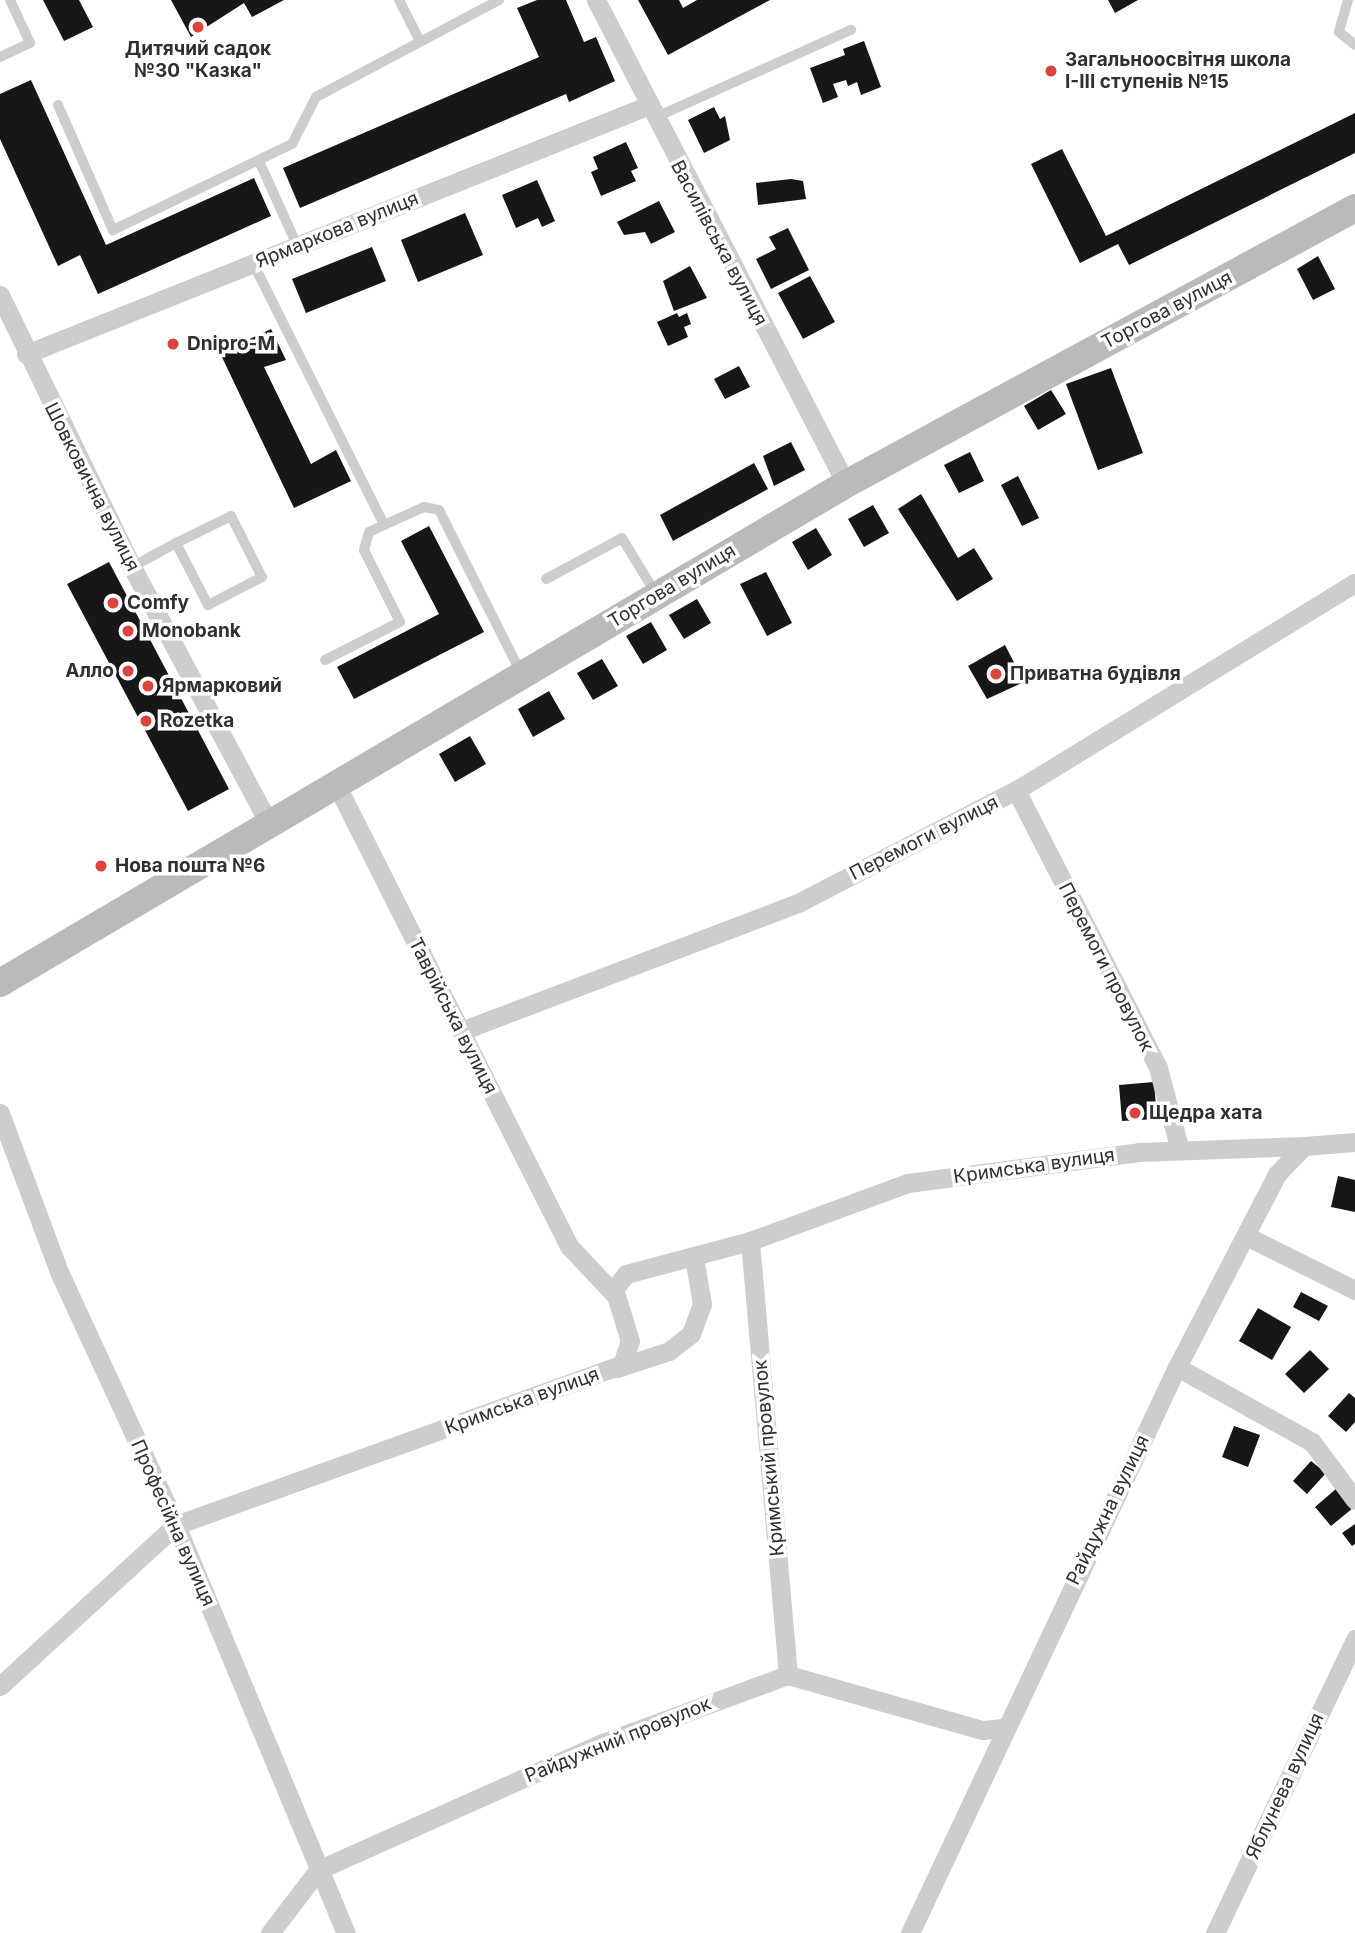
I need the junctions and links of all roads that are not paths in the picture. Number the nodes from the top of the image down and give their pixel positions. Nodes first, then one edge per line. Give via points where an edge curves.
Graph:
1 (10, 0) edge
2 (399, 0) edge
3 (499, 0) edge
4 (596, 0) edge
5 (1348, 0) edge
6 (851, 30) dead end
7 (420, 41) junction
8 (1355, 46) edge
9 (0, 57) edge
10 (58, 106) dead end
11 (651, 113) junction
12 (259, 161) junction
13 (1355, 208) edge
14 (297, 246) junction
15 (253, 263) junction
16 (0, 295) edge
17 (26, 355) junction
18 (846, 484) junction
19 (384, 525) junction
20 (176, 543) junction
21 (132, 567) junction
22 (545, 579) dead end
23 (1355, 583) edge
24 (656, 594) junction
25 (325, 660) dead end
26 (524, 678) junction
27 (337, 786) junction
28 (1016, 790) junction
29 (269, 824) junction
30 (0, 983) edge
31 (461, 1031) junction
32 (0, 1113) edge
33 (1355, 1142) edge
34 (1304, 1146) junction
35 (1180, 1150) junction
36 (1246, 1236) junction
37 (750, 1241) junction
38 (569, 1246) junction
39 (694, 1257) junction
40 (637, 1270) junction
41 (1355, 1290) edge
42 (614, 1294) junction
43 (1177, 1367) junction
44 (613, 1369) junction
45 (1355, 1500) edge
46 (176, 1525) junction
47 (1355, 1639) edge
48 (788, 1675) junction
49 (0, 1686) edge
50 (1003, 1728) junction
51 (318, 1870) junction
52 (271, 1933) edge
53 (345, 1933) edge
54 (910, 1933) edge
55 (1215, 1933) edge

1 - 9 lane via 30,43
2 - 7 lane
3 - 7 lane
4 - 11 street, Василівська вулиця
5 - 8 lane via 1339,32
6 - 11 lane
7 - 12 lane via 316,97 292,144
10 - 12 lane via 113,230
11 - 14 street, Ярмаркова вулиця
11 - 18 street, Василівська вулиця
12 - 14 lane
13 - 18 street, Торгова вулиця
14 - 15 street, Ярмаркова вулиця
15 - 17 street, Ярмаркова вулиця
15 - 19 lane
16 - 17 street, Шовковична вулиця
17 - 21 street, Шовковична вулиця
18 - 24 street, Торгова вулиця
19 - 25 lane via 369,532 364,550 400,622
19 - 26 lane via 424,507 439,510
20 - 20 lane via 231,516 262,576 208,604
20 - 21 lane
21 - 29 street, Шовковична вулиця
22 - 24 lane via 622,538
23 - 28 street, Перемоги вулиця
24 - 26 street, Торгова вулиця
26 - 27 street, Торгова вулиця
27 - 29 street, Торгова вулиця
27 - 31 street, Таврійська вулиця
28 - 31 street, Перемоги вулиця via 798,903
28 - 35 street, Перемоги провулок via 1158,1068
29 - 30 street, Торгова вулиця
31 - 38 street, Таврійська вулиця
32 - 46 street, Професійна вулиця via 60,1273
33 - 34 street
34 - 35 street, Кримська вулиця
34 - 36 street, Райдужна вулиця via 1277,1174
35 - 37 street, Кримська вулиця via 908,1183
36 - 41 street
36 - 43 street, Райдужна вулиця
37 - 39 street, Кримська вулиця
37 - 48 street, Кримський провулок
38 - 40 street via 602,1265
38 - 42 street, Таврійська вулиця
39 - 40 street, Кримська вулиця
39 - 44 street via 702,1304 691,1334 669,1351
40 - 42 street via 619,1279
42 - 44 street, Кримська вулиця via 630,1341 627,1355
43 - 45 street via 1312,1442
43 - 50 street, Райдужна вулиця
44 - 46 street, Кримська вулиця
46 - 49 street, Кримська вулиця
46 - 51 street, Професійна вулиця
47 - 55 street, Яблунева вулиця
48 - 50 street via 983,1730
48 - 51 street, Райдужний провулок via 600,1744
50 - 54 street, Райдужна вулиця
51 - 52 street, Райдужний провулок
51 - 53 street, Професійна вулиця

